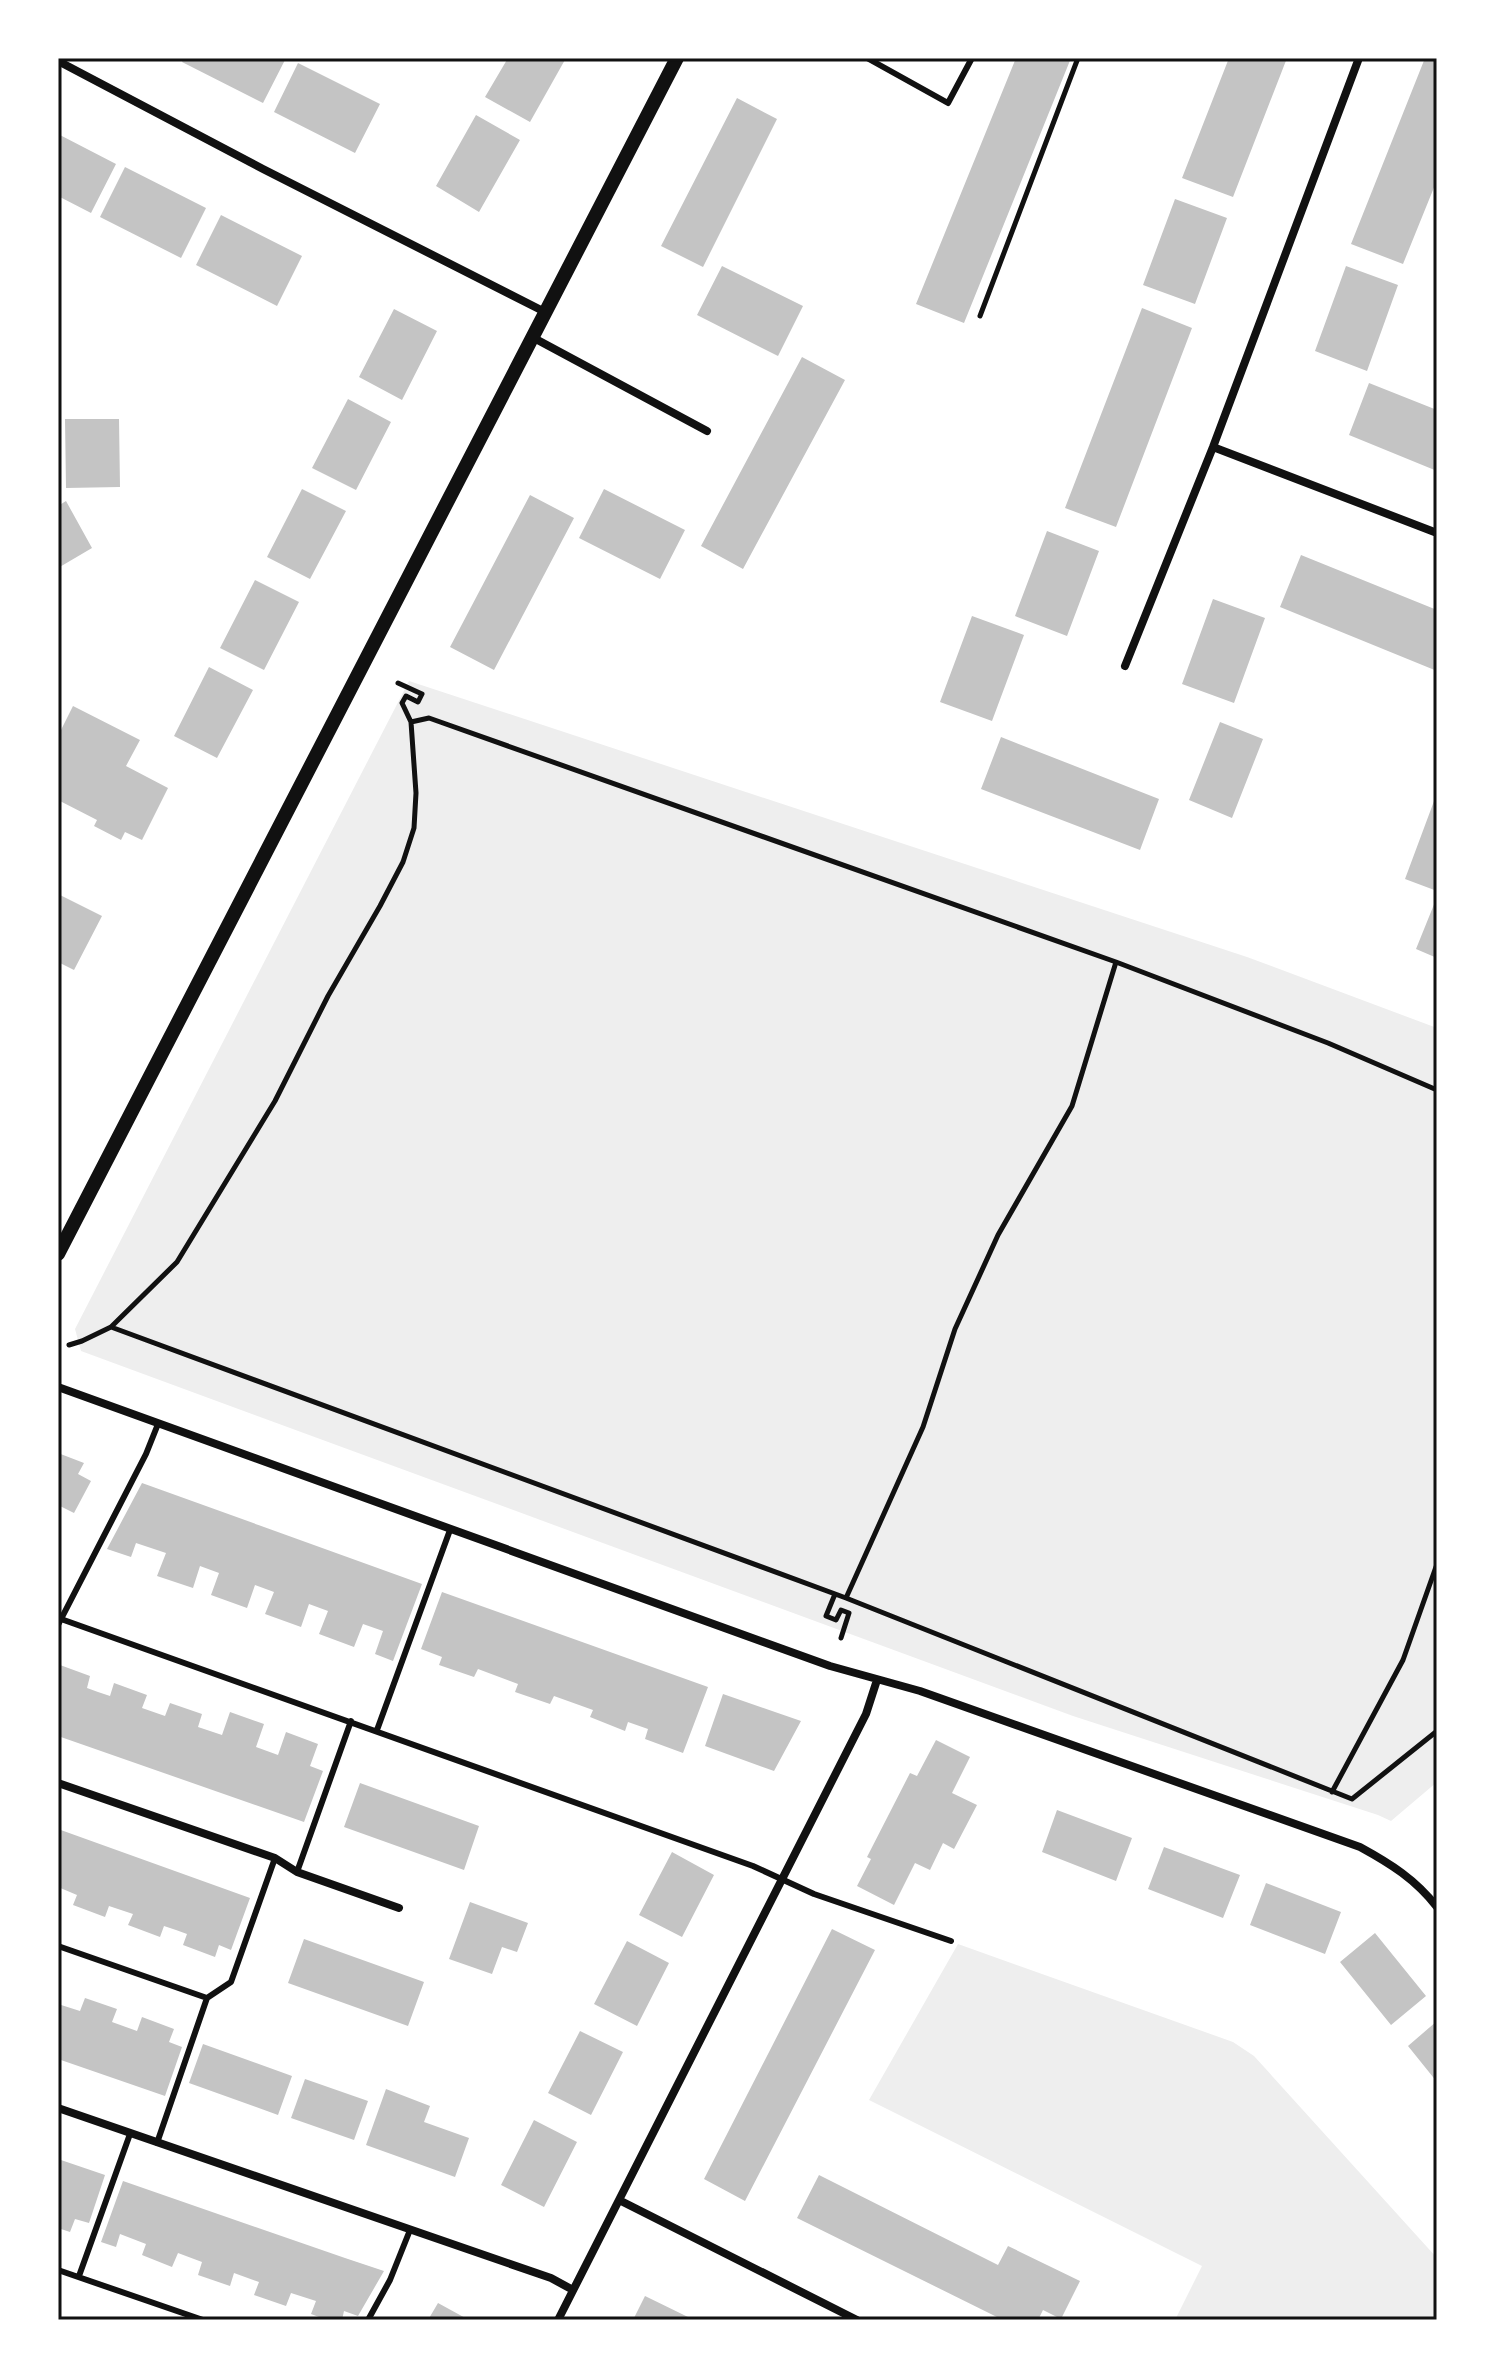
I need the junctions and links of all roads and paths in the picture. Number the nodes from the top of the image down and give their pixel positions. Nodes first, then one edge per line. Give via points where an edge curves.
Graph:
1 (677, 58) edge
2 (867, 58) edge
3 (972, 58) edge
4 (1078, 58) edge
5 (1359, 58) edge
6 (58, 61) edge
7 (545, 312) junction
8 (980, 316) dead end
9 (532, 337) junction
10 (707, 431) dead end
11 (1213, 447) junction
12 (1437, 533) edge
13 (1125, 666) dead end
14 (398, 683) dead end
15 (411, 722) junction
16 (1116, 962) junction
17 (1437, 1090) edge
18 (58, 1254) edge
19 (111, 1327) junction
20 (69, 1345) dead end
21 (58, 1387) edge
22 (158, 1424) junction
23 (450, 1530) junction
24 (1437, 1564) edge
25 (835, 1594) junction
26 (846, 1598) junction
27 (59, 1622) edge
28 (841, 1638) dead end
29 (877, 1680) junction
30 (351, 1721) junction
31 (377, 1730) junction
32 (1437, 1731) edge
33 (58, 1783) edge
34 (1332, 1792) junction
35 (275, 1858) junction
36 (297, 1872) junction
37 (783, 1880) junction
38 (1437, 1907) edge
39 (399, 1908) dead end
40 (951, 1941) dead end
41 (58, 1946) edge
42 (207, 1998) junction
43 (58, 2108) edge
44 (130, 2134) junction
45 (157, 2143) junction
46 (619, 2200) junction
47 (410, 2230) junction
48 (58, 2270) edge
49 (79, 2276) junction
50 (573, 2290) junction
51 (203, 2320) edge
52 (368, 2320) edge
53 (558, 2320) edge
54 (857, 2320) edge

1 - 7 street
2 - 3 lane via 948,103
4 - 8 path
5 - 11 street
6 - 7 street
7 - 9 street
9 - 10 street
9 - 18 street
11 - 12 street
11 - 13 street
14 - 15 path via 422,694 418,702 406,696 402,703
15 - 16 path via 429,718
15 - 19 path via 414,828 403,862 275,1101 177,1262
16 - 17 path
16 - 26 path via 1072,1106 998,1235 955,1329 923,1427
19 - 20 path
19 - 25 path
21 - 22 street
22 - 23 street
22 - 27 lane
23 - 29 street
23 - 31 lane
24 - 34 path via 1403,1660
25 - 26 path
25 - 28 path via 826,1616 836,1620 841,1610 849,1613
26 - 34 path
27 - 30 lane
29 - 37 street via 866,1714
29 - 38 street via 1360,1847 1398,1868
30 - 31 lane
30 - 36 lane
31 - 37 lane
32 - 34 path via 1352,1799
33 - 35 street
35 - 36 street
35 - 42 lane via 231,1982
36 - 39 street
37 - 40 lane
37 - 46 street
41 - 42 lane
42 - 45 lane
43 - 44 street
44 - 45 street
44 - 49 lane
45 - 47 street
46 - 50 street
46 - 54 street
47 - 50 street
47 - 52 lane
48 - 49 lane
49 - 51 lane
50 - 53 street

